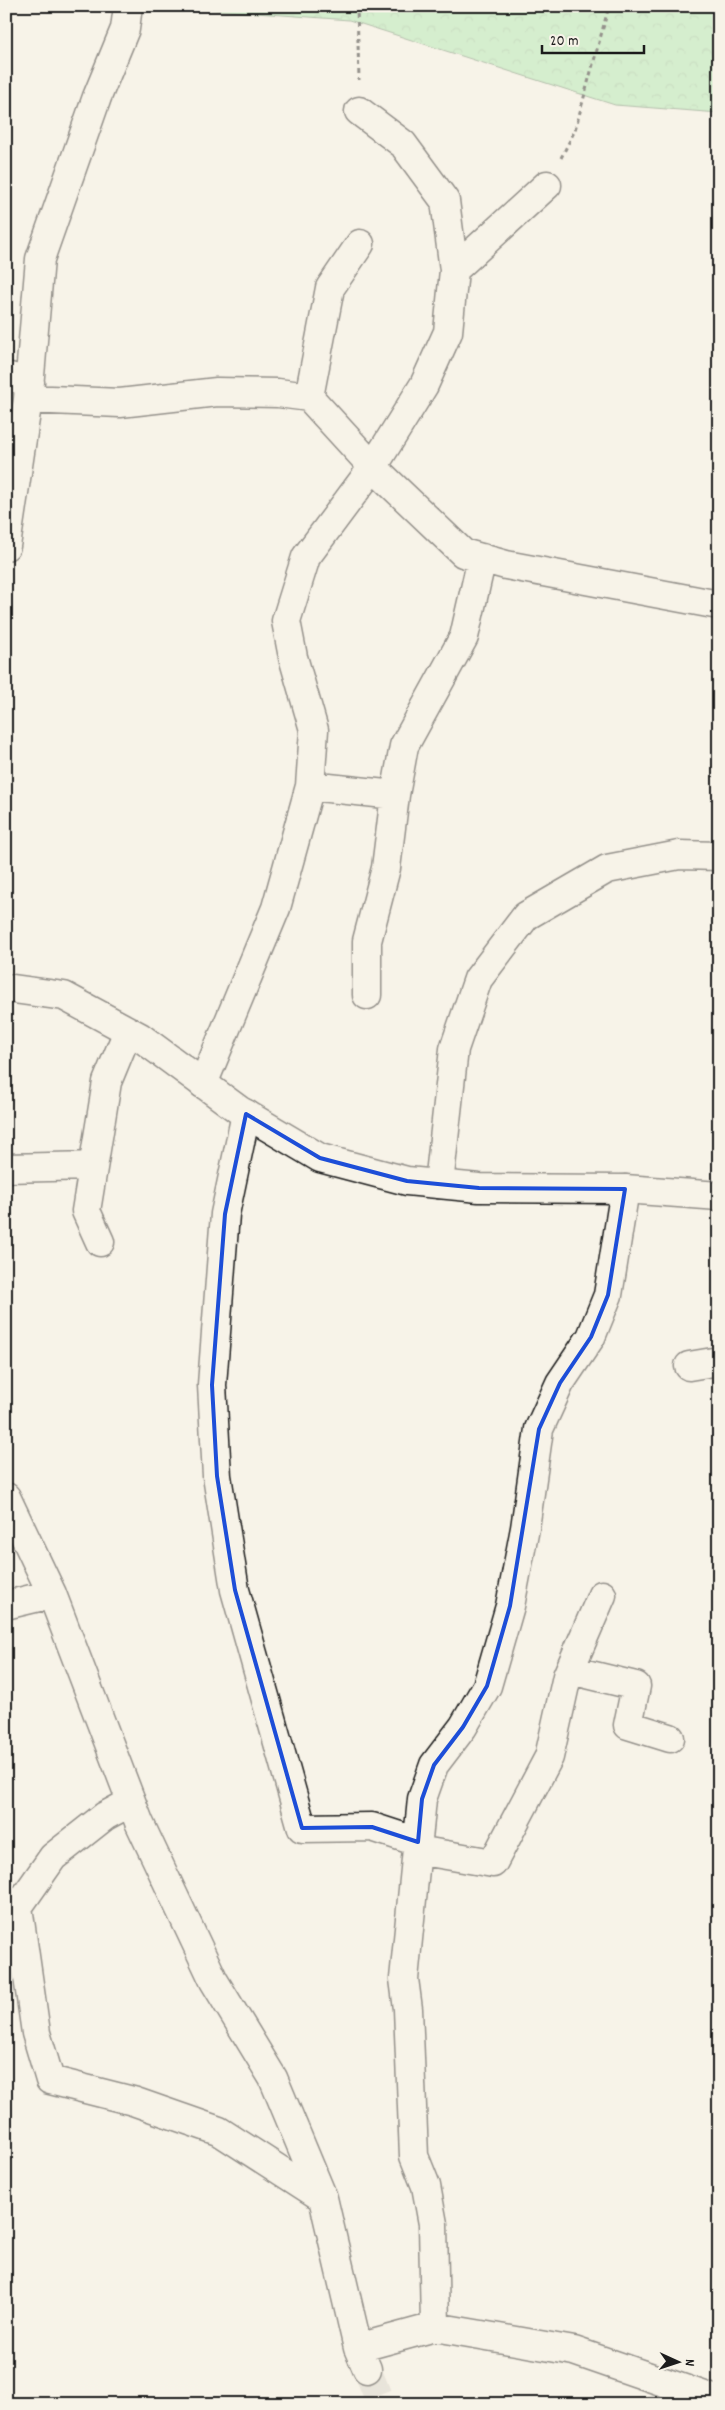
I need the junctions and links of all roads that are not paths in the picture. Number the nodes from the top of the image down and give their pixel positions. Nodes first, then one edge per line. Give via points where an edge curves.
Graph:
1 (128, 6) edge
2 (359, 111) road end
3 (547, 185) road end
4 (360, 244) dead end
5 (454, 270) junction
6 (21, 386) edge
7 (309, 397) junction
8 (373, 467) junction
9 (6, 546) edge
10 (482, 558) junction
11 (719, 605) edge
12 (310, 786) junction
13 (395, 795) junction
14 (719, 856) edge
15 (6, 988) edge
16 (367, 995) dead end
17 (128, 1031) junction
18 (203, 1084) junction
19 (246, 1114) junction
20 (93, 1166) junction
21 (6, 1168) edge
22 (440, 1184) junction
23 (625, 1189) junction
24 (719, 1196) edge
25 (100, 1242) dead end
26 (719, 1361) edge
27 (689, 1366) dead end
28 (6, 1496) edge
29 (52, 1594) junction
30 (602, 1595) dead end
31 (6, 1605) edge
32 (570, 1670) junction
33 (670, 1738) dead end
34 (131, 1802) junction
35 (418, 1846) junction
36 (323, 2198) junction
37 (435, 2327) junction
38 (719, 2401) edge

1 - 6 street via 125,30 97,97 40,259
2 - 5 street via 403,144 445,201
3 - 5 street
4 - 7 street via 330,288
5 - 8 street via 448,332 424,385
6 - 7 street via 120,403 217,392
6 - 9 street
7 - 8 street
8 - 10 street via 463,552
8 - 12 street via 306,557 286,621 314,730
10 - 11 street
10 - 13 street via 464,637 404,746
12 - 13 street
12 - 18 street via 276,908
13 - 16 street via 386,868 367,941
14 - 22 street via 679,855 607,869 526,916 478,979 454,1050
15 - 17 street via 64,996
17 - 18 street
17 - 20 street via 107,1082
18 - 19 street
19 - 22 street via 320,1158 407,1181
19 - 35 street via 225,1214 212,1385 217,1476 235,1590 302,1828 372,1827
20 - 21 street
20 - 25 street via 86,1211
22 - 23 street via 479,1188
23 - 24 street
23 - 35 street via 608,1295 591,1337 560,1383 539,1429 510,1606 487,1686 463,1727 434,1765 422,1799
26 - 27 street
28 - 29 street
29 - 31 street
29 - 34 street
30 - 32 street
32 - 33 street via 636,1686 628,1725
32 - 35 street via 549,1757 493,1863
34 - 36 street via 214,1981 273,2078
34 - 36 street via 105,1816 53,1857 18,1907 36,2032 50,2080 133,2101 219,2131
35 - 37 street via 404,1979 414,2156 426,2186 433,2224
36 - 37 street via 363,2359
37 - 38 street via 574,2351

